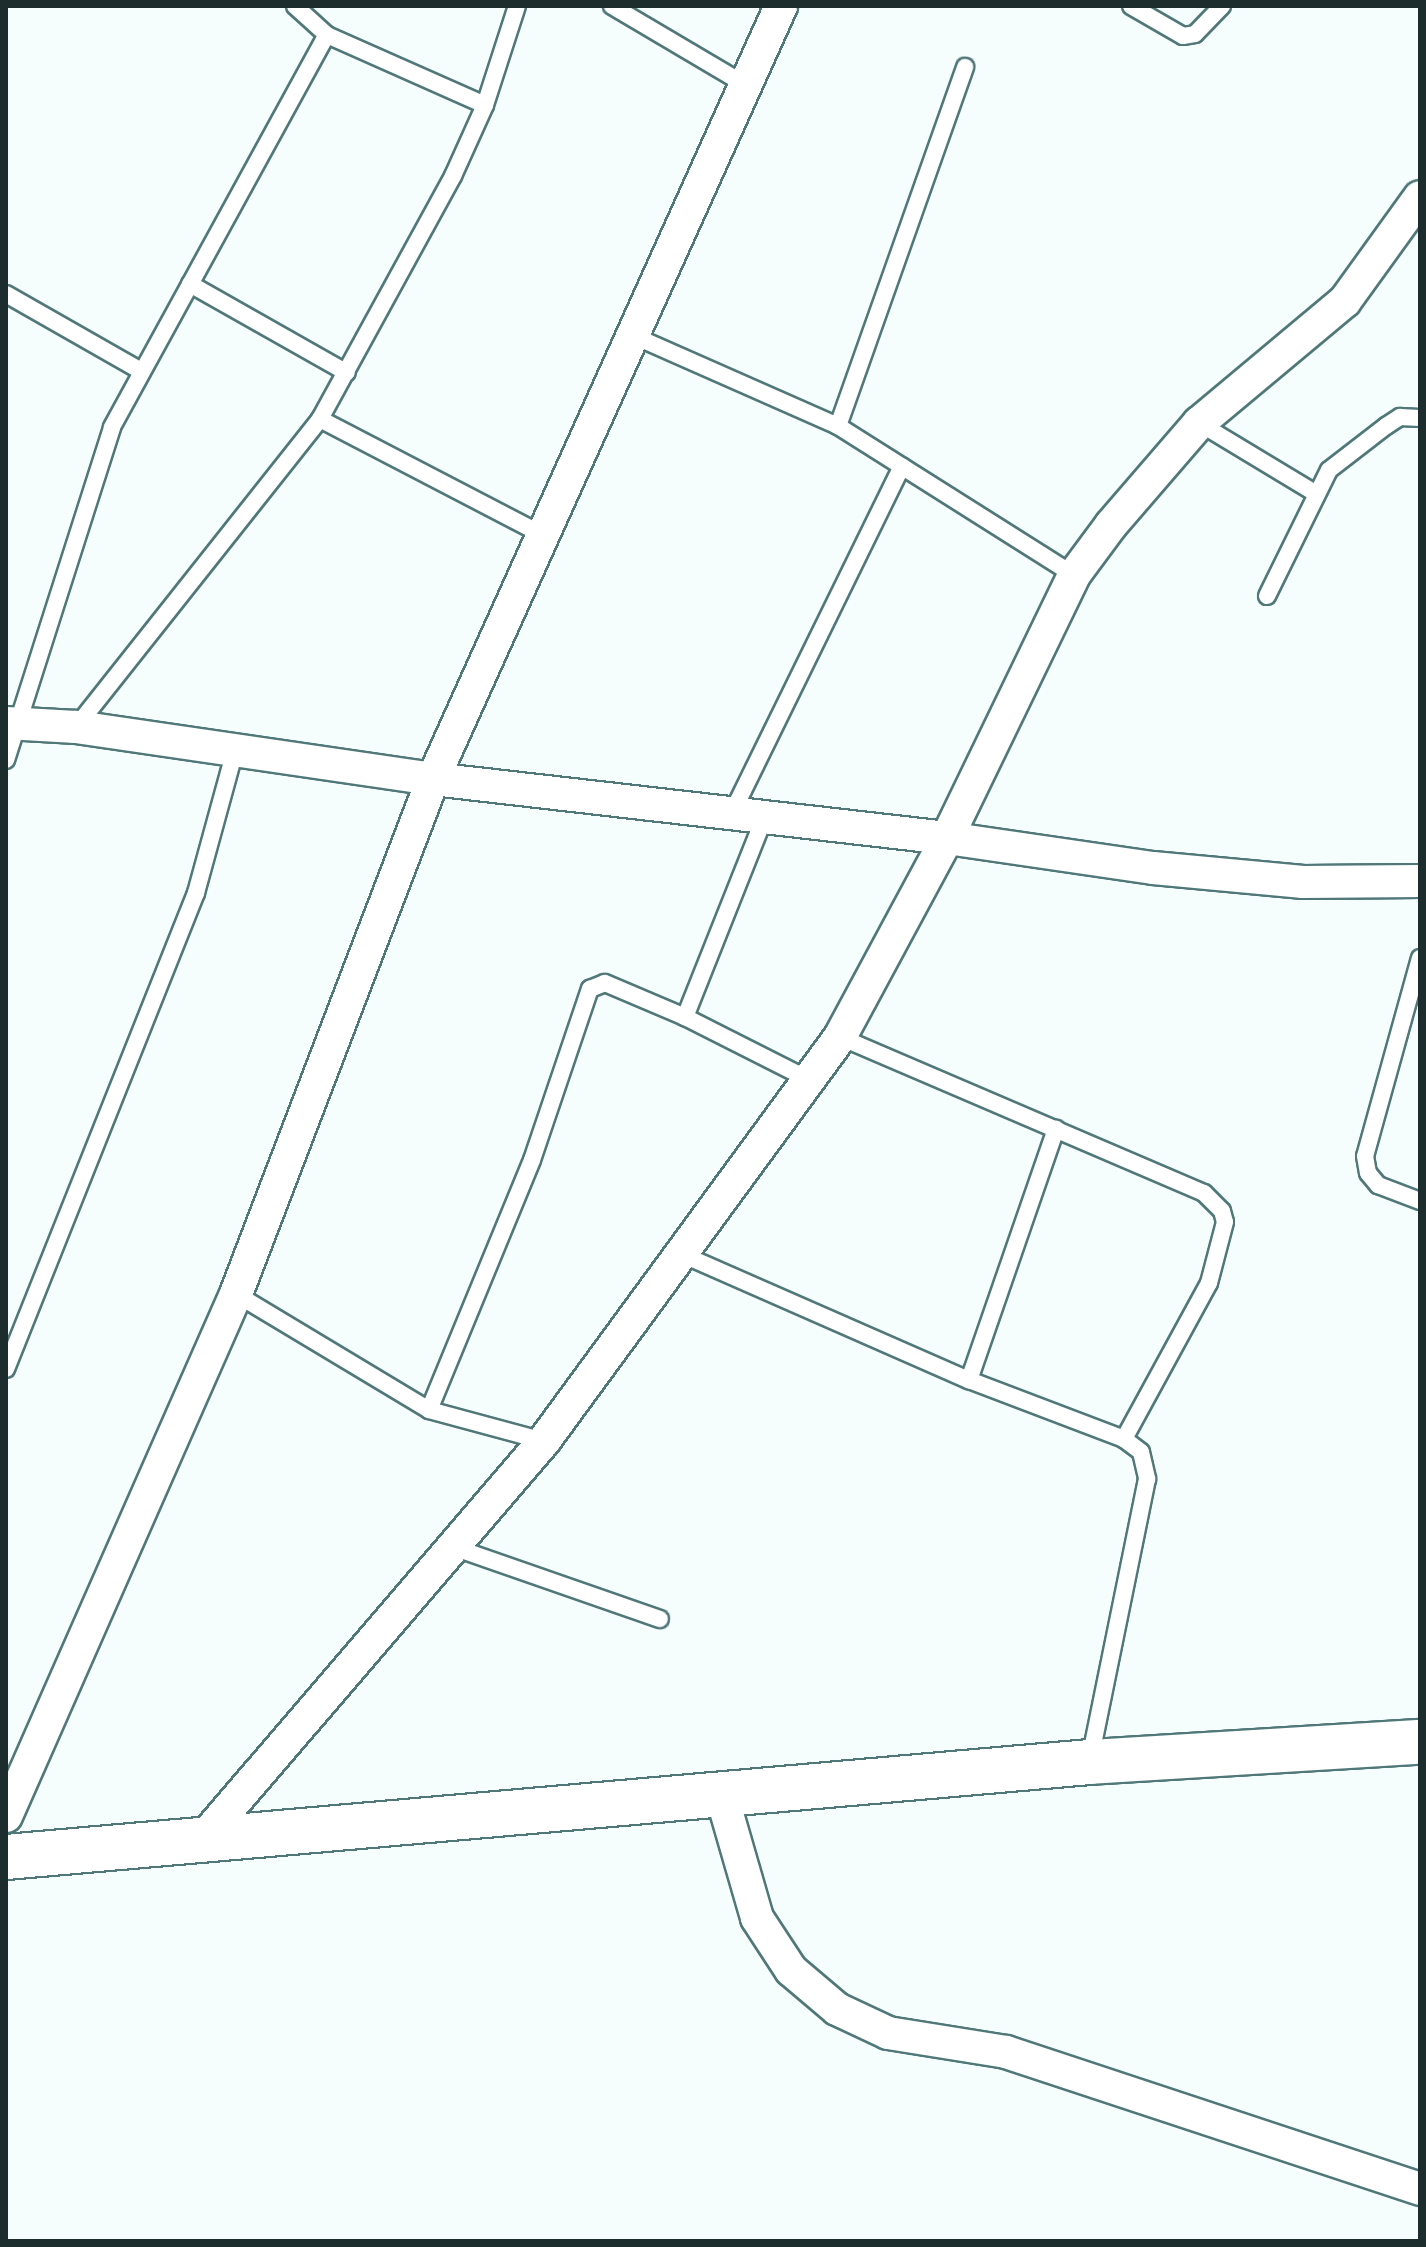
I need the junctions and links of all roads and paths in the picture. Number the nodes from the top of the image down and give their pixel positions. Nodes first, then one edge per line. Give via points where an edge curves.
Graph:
1 (295, 6) edge
2 (517, 6) edge
3 (612, 6) edge
4 (781, 6) edge
5 (1131, 6) edge
6 (1222, 6) edge
7 (327, 35) junction
8 (965, 67) dead end
9 (744, 84) junction
10 (485, 105) junction
11 (1420, 197) edge
12 (190, 284) junction
13 (6, 294) edge
14 (634, 336) junction
15 (139, 370) junction
16 (347, 373) junction
17 (1420, 418) edge
18 (320, 419) junction
19 (1199, 423) junction
20 (838, 426) junction
21 (902, 466) junction
22 (1315, 493) junction
23 (541, 534) junction
24 (1074, 575) junction
25 (1267, 596) dead end
26 (11, 723) edge
27 (76, 727) junction
28 (235, 750) junction
29 (6, 760) edge
30 (433, 779) junction
31 (732, 813) junction
32 (765, 816) junction
33 (947, 838) junction
34 (1420, 881) edge
35 (1420, 958) edge
36 (685, 1017) junction
37 (840, 1037) junction
38 (808, 1079) junction
39 (1056, 1129) junction
40 (1420, 1201) edge
41 (677, 1253) junction
42 (236, 1294) junction
43 (6, 1369) edge
44 (969, 1380) junction
45 (429, 1410) junction
46 (1124, 1439) junction
47 (544, 1441) junction
48 (453, 1547) junction
49 (660, 1619) dead end
50 (1420, 1742) edge
51 (1089, 1762) junction
52 (721, 1793) junction
53 (6, 1816) edge
54 (201, 1841) junction
55 (6, 1857) edge
56 (1420, 2189) edge

1 - 7 lane
2 - 10 lane
3 - 9 lane
4 - 9 street
5 - 6 lane via 1183,36 1195,34
7 - 10 lane
7 - 12 lane
8 - 20 lane
9 - 14 street
10 - 16 lane via 453,176
11 - 19 street via 1345,301
12 - 15 lane
12 - 16 lane
13 - 15 lane
14 - 20 lane
14 - 23 street
15 - 26 lane via 98,463
16 - 18 lane
17 - 22 lane via 1400,417 1386,426 1329,470
18 - 23 lane
18 - 27 lane
19 - 22 lane
19 - 24 street
20 - 21 lane
21 - 24 lane
21 - 31 lane
22 - 25 lane
23 - 30 street
24 - 33 street
26 - 27 street
26 - 29 lane
27 - 28 street
28 - 30 street
28 - 43 lane via 196,893
30 - 31 street
30 - 42 street
31 - 32 street
32 - 33 street
32 - 36 lane
33 - 34 street via 1248,878
33 - 37 street
35 - 40 lane via 1365,1156 1368,1173 1378,1185
36 - 38 lane
36 - 45 lane via 605,983 590,989 532,1160
37 - 38 street
37 - 39 lane
38 - 41 street
39 - 44 lane
39 - 46 lane via 1204,1193 1222,1211 1225,1222 1209,1283
41 - 44 lane
41 - 47 street
42 - 45 lane
42 - 53 street
44 - 46 lane
45 - 47 lane
46 - 51 lane via 1141,1452 1147,1479
47 - 48 street
48 - 49 lane
48 - 54 street
50 - 51 street
51 - 52 street
52 - 54 street
52 - 56 street via 757,1918 791,1970 837,2009 888,2033 1006,2052
54 - 55 street

